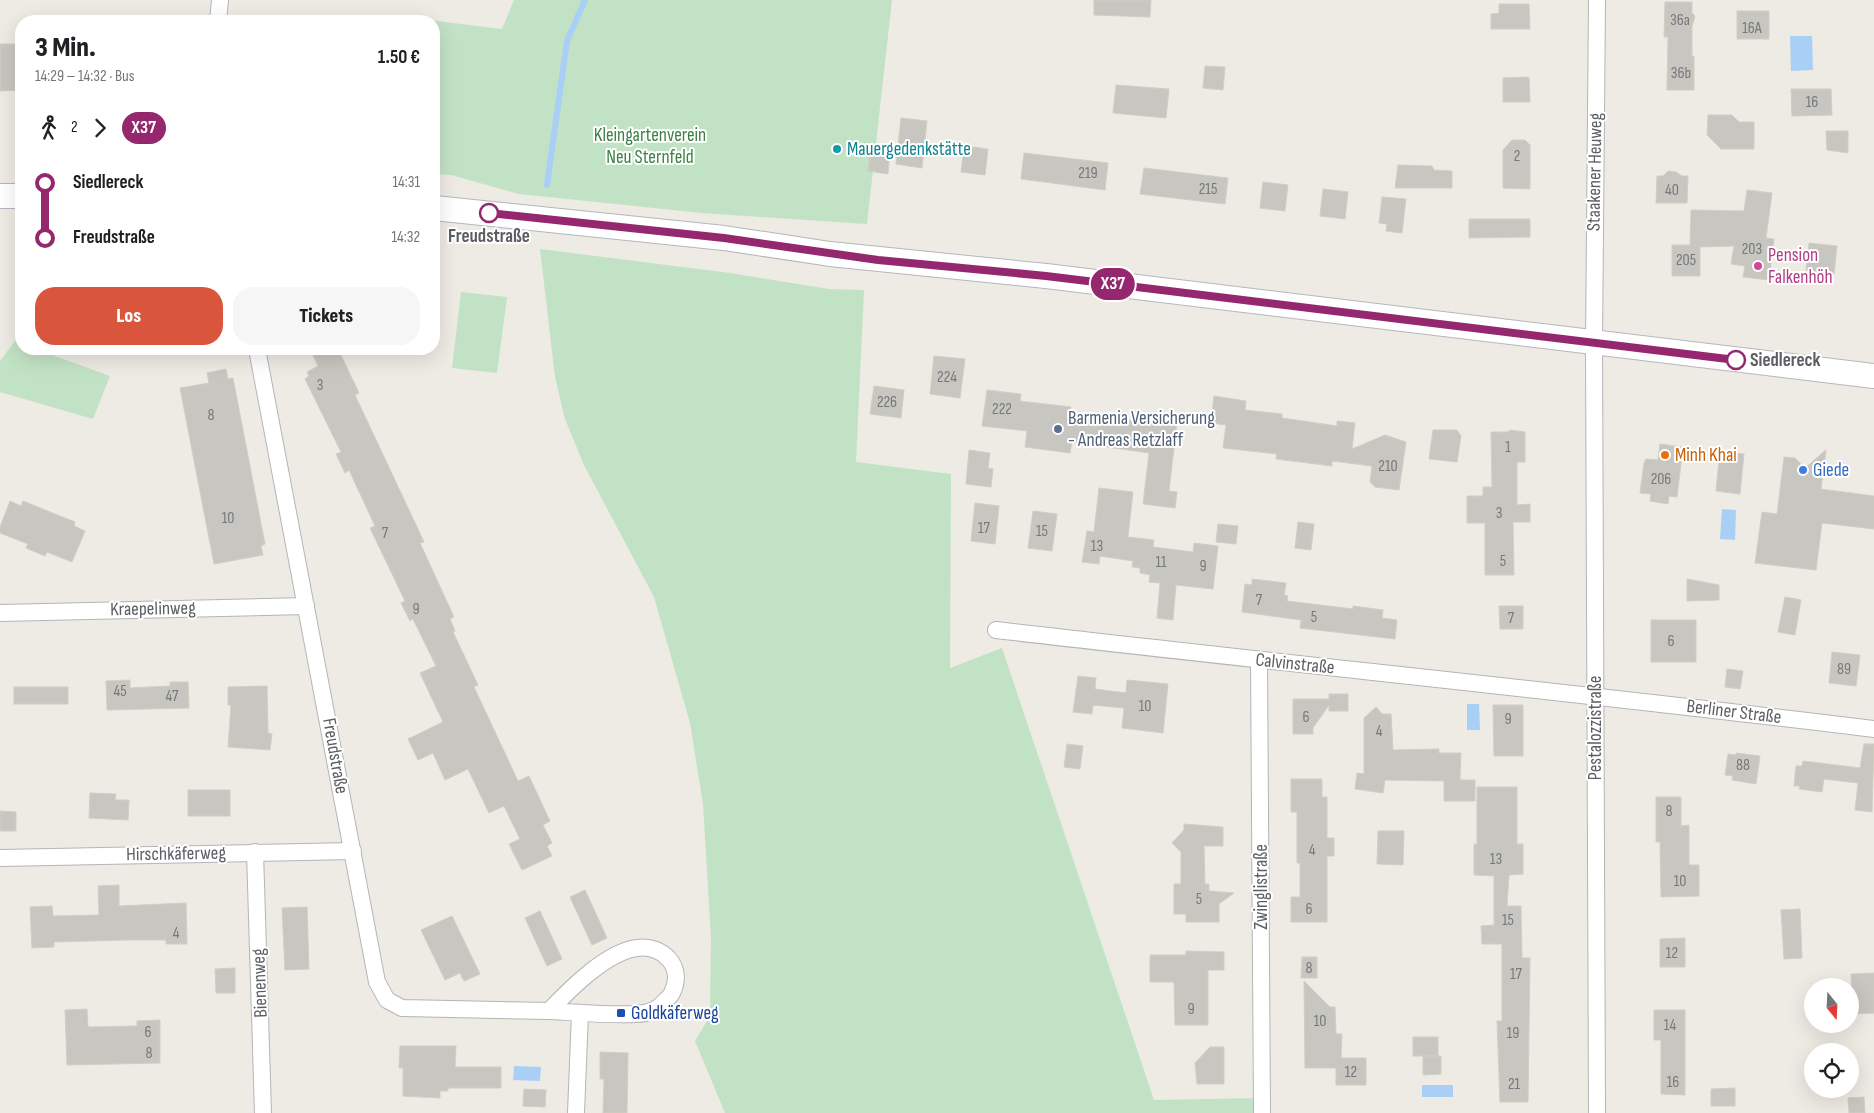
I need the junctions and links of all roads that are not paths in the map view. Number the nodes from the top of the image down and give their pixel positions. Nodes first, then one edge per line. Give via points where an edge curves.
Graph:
1 (1597, 0) edge
2 (0, 196) edge
3 (15, 196) edge
4 (440, 209) edge
5 (1594, 344) junction
6 (258, 355) edge
7 (1874, 376) edge
8 (306, 606) junction
9 (0, 613) edge
10 (996, 630) dead end
11 (1259, 660) junction
12 (1594, 695) junction
13 (1874, 729) edge
14 (255, 852) junction
15 (353, 852) junction
16 (0, 858) edge
17 (549, 1011) junction
18 (580, 1013) junction
19 (263, 1113) edge
20 (576, 1113) edge
21 (1262, 1113) edge
22 (1598, 1113) edge

1 - 5 street, Staakener Heuweg
2 - 3 main road
4 - 5 main road via 724,238 830,254 1046,276
5 - 7 main road
5 - 12 street, Pestalozzistraße
6 - 8 street, Freudstraße
8 - 9 street, Kraepelinweg
8 - 15 street, Freudstraße
10 - 11 street, Calvinstraße
11 - 12 street, Calvinstraße
11 - 21 street, Zwinglistraße
12 - 13 street, Berliner Straße
12 - 22 street, Pestalozzistraße
14 - 15 street, Hirschkäferweg
14 - 16 street, Hirschkäferweg
14 - 19 street, Bienenweg
15 - 17 street, Freudstraße via 377,982 387,1000 402,1008
17 - 18 street, Freudstraße
17 - 18 street, Freudstraße via 598,967 637,948 659,949 668,957 674,968 675,980 672,994 658,1008 645,1013
18 - 20 street

